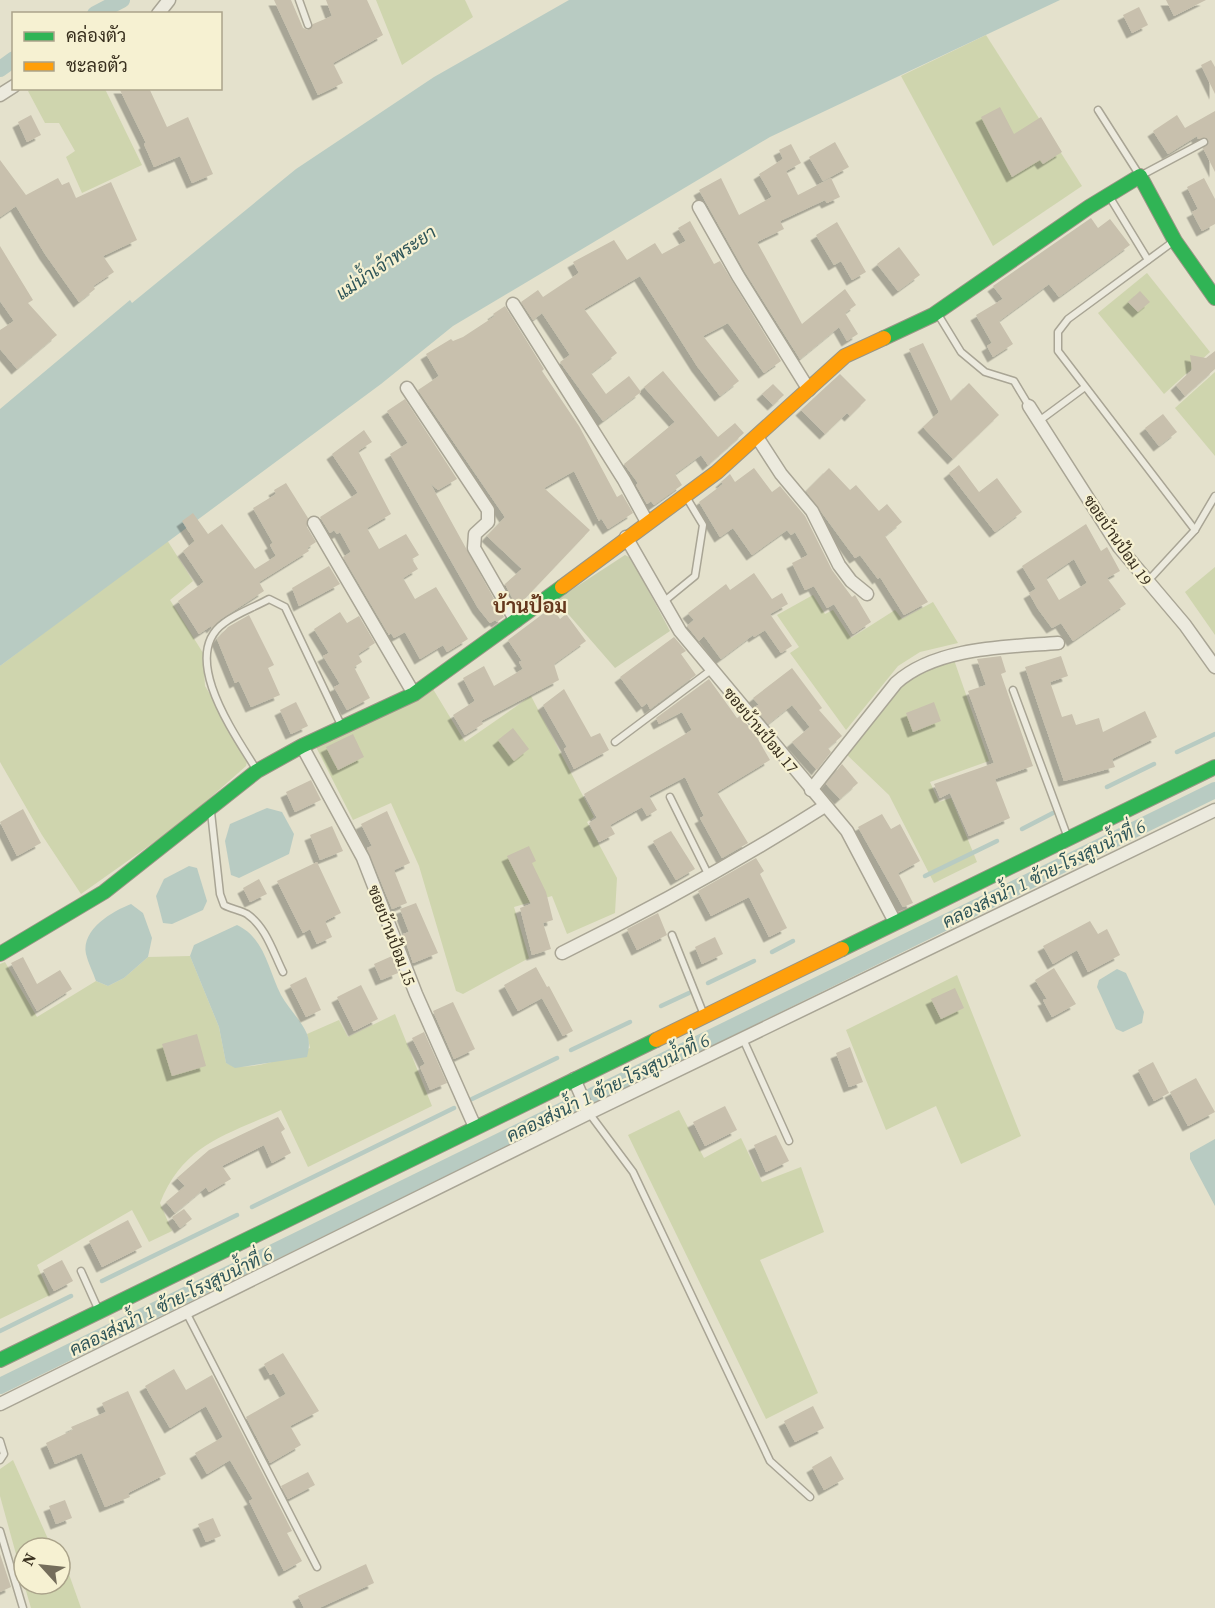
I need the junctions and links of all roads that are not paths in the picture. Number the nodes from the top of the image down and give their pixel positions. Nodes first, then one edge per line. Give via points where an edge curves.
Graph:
1 (169, 0) edge
2 (299, 0) edge
3 (160, 12) edge
4 (308, 25) dead end
5 (1098, 110) dead end
6 (1203, 142) dead end
7 (1140, 176) junction
8 (1108, 195) junction
9 (699, 207) dead end
10 (1175, 241) junction
11 (1148, 260) junction
12 (1215, 298) edge
13 (513, 304) dead end
14 (933, 315) junction
15 (1085, 387) junction
16 (407, 388) dead end
17 (809, 390) junction
18 (1029, 406) joint
19 (1039, 421) junction
20 (757, 437) junction
21 (685, 494) junction
22 (1215, 496) edge
23 (647, 522) junction
24 (314, 523) dead end
25 (1195, 530) junction
26 (626, 537) junction
27 (1146, 583) junction
28 (867, 594) dead end
29 (662, 603) junction
30 (516, 621) junction
31 (1058, 643) dead end
32 (1215, 667) edge
33 (711, 670) junction
34 (1013, 690) dead end
35 (414, 694) junction
36 (342, 728) junction
37 (615, 742) dead end
38 (302, 746) junction
39 (1215, 767) edge
40 (257, 771) junction
41 (812, 790) junction
42 (670, 797) dead end
43 (825, 806) junction
44 (210, 809) junction
45 (1215, 810) edge
46 (1069, 838) junction
47 (710, 876) junction
48 (895, 922) junction
49 (672, 935) dead end
50 (562, 953) dead end
51 (0, 954) edge
52 (283, 972) dead end
53 (704, 1015) junction
54 (743, 1039) junction
55 (576, 1084) junction
56 (587, 1109) junction
57 (475, 1127) junction
58 (789, 1140) dead end
59 (81, 1271) dead end
60 (99, 1311) junction
61 (186, 1312) junction
62 (0, 1360) edge
63 (0, 1404) edge
64 (0, 1441) edge
65 (0, 1460) edge
66 (810, 1497) dead end
67 (0, 1531) edge
68 (317, 1567) dead end
69 (23, 1608) edge

1 - 3 street
2 - 4 lane
5 - 7 lane
6 - 7 lane
7 - 8 street
7 - 10 street
8 - 11 lane
8 - 14 street
9 - 17 street
10 - 11 lane
10 - 12 street
11 - 15 lane via 1068,318 1058,332 1058,351
13 - 23 street
14 - 17 street via 845,356
14 - 18 lane via 939,316 961,352 985,372 1014,381
15 - 19 lane
15 - 25 lane
16 - 30 street via 488,510 488,522 475,534 474,548
17 - 20 street
18 - 19 street, ซอยบ้านป้อม 19
19 - 27 street, ซอยบ้านป้อม 19
20 - 21 street
20 - 28 street via 812,511 839,565
21 - 23 street
21 - 29 lane via 703,525 694,576
22 - 25 lane
23 - 26 street
24 - 35 street
25 - 27 lane
26 - 29 street, ซอยบ้านป้อม 17
26 - 30 street
27 - 32 street, ซอยบ้านป้อม 19 via 1185,625
29 - 33 street, ซอยบ้านป้อม 17
30 - 35 street
31 - 41 street via 981,649 918,667 896,683
33 - 37 lane
33 - 41 street, ซอยบ้านป้อม 17
34 - 46 lane
35 - 36 street
36 - 38 street
36 - 40 lane via 285,608 269,599 223,624 212,638 208,657 216,703
38 - 40 street
38 - 57 street, ซอยบ้านป้อม 15 via 363,858 416,994
39 - 46 street
40 - 44 street
41 - 43 street, ซอยบ้านป้อม 17
42 - 47 lane
43 - 47 street
43 - 48 street, ซอยบ้านป้อม 17 via 847,831
44 - 51 street via 104,892
44 - 52 lane via 224,905 255,921
45 - 54 street
46 - 48 street
47 - 50 street
48 - 53 street
49 - 53 lane
53 - 55 street
54 - 56 street
54 - 58 lane
55 - 56 street
55 - 57 street
56 - 61 street
56 - 66 lane via 633,1172 770,1461
57 - 60 street
59 - 60 lane
60 - 62 street
61 - 63 street
61 - 68 lane
64 - 65 lane
67 - 69 lane

